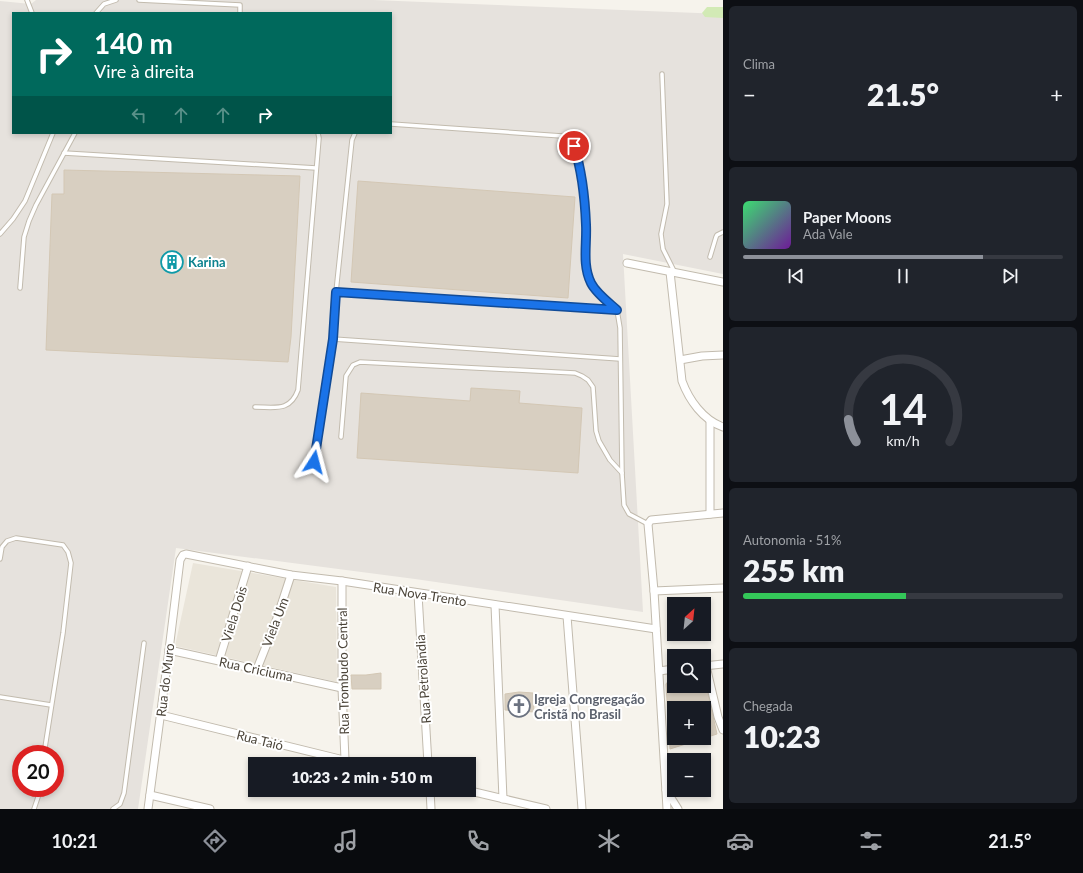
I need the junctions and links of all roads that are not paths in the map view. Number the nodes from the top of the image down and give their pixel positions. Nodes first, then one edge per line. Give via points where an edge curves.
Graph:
1 (27, 0) edge
2 (116, 0) edge
3 (139, 0) edge
4 (32, 12) edge
5 (97, 12) edge
6 (240, 12) edge
7 (662, 74) dead end
8 (392, 124) edge
9 (53, 134) edge
10 (74, 134) edge
11 (318, 134) edge
12 (355, 134) edge
13 (64, 153) junction
14 (316, 168) junction
15 (723, 232) edge
16 (0, 234) edge
17 (710, 257) dead end
18 (627, 263) dead end
19 (672, 272) junction
20 (723, 282) edge
21 (20, 288) dead end
22 (336, 292) junction
23 (617, 310) junction
24 (333, 339) junction
25 (723, 356) edge
26 (620, 359) junction
27 (680, 360) junction
28 (255, 407) dead end
29 (710, 421) junction
30 (723, 427) edge
31 (341, 437) dead end
32 (314, 462) dead end
33 (622, 473) junction
34 (723, 513) edge
35 (710, 514) junction
36 (648, 524) junction
37 (186, 554) joint
38 (0, 559) edge
39 (248, 566) junction
40 (291, 575) junction
41 (342, 582) junction
42 (723, 588) edge
43 (654, 591) junction
44 (418, 594) junction
45 (495, 605) junction
46 (567, 616) junction
47 (656, 629) junction
48 (144, 643) dead end
49 (169, 650) junction
50 (219, 661) junction
51 (723, 664) edge
52 (711, 665) edge
53 (257, 669) junction
54 (667, 670) edge
55 (659, 671) junction
56 (342, 688) junction
57 (711, 689) edge
58 (0, 697) edge
59 (51, 705) junction
60 (161, 715) junction
61 (723, 730) edge
62 (45, 745) edge
63 (333, 757) edge
64 (345, 757) edge
65 (428, 757) edge
66 (666, 790) junction
67 (476, 792) edge
68 (150, 795) junction
69 (38, 797) edge
70 (430, 797) edge
71 (503, 799) junction
72 (34, 809) edge
73 (113, 809) edge
74 (148, 809) edge
75 (210, 809) edge
76 (431, 809) edge
77 (546, 809) edge
78 (582, 809) edge
79 (667, 809) edge
80 (678, 809) edge

1 - 4 lane
2 - 5 lane via 104,4
3 - 6 lane via 240,6
7 - 19 lane via 667,204 661,234 663,249
8 - 23 lane via 562,136 568,139 574,146 580,167 586,225 585,261 591,283
9 - 16 lane via 25,201
10 - 13 lane
11 - 14 lane
12 - 22 lane
13 - 14 lane
13 - 21 lane via 36,206 24,236
14 - 28 lane via 298,390 292,402 285,406
15 - 17 lane via 717,234
18 - 19 street
19 - 20 street
19 - 27 street
22 - 23 lane
22 - 24 lane
23 - 26 lane
24 - 26 lane
24 - 32 lane
25 - 27 street
26 - 33 lane
27 - 29 street via 682,381 686,391
29 - 30 street
29 - 35 street
31 - 33 lane via 346,376 353,365 360,362 575,373 588,380 593,387 599,441 610,460
33 - 36 lane via 626,510
34 - 35 street
35 - 36 street via 651,520
36 - 43 street
37 - 39 street, Rua Nova Trento
37 - 49 street, Rua do Muro via 180,560
38 - 59 lane via 2,547 7,541 16,538 63,545 68,552 71,563
39 - 40 street, Rua Nova Trento
39 - 50 street, Viela Dois
40 - 41 street, Rua Nova Trento
40 - 53 street, Viela Um
41 - 44 street, Rua Nova Trento
41 - 56 street, Rua Trombudo Central
42 - 43 street
43 - 47 street
44 - 45 street, Rua Nova Trento
44 - 65 street, Rua Petrolândia
45 - 46 street, Rua Nova Trento
45 - 71 street
46 - 47 street, Rua Nova Trento
46 - 78 street
47 - 55 street
48 - 73 lane via 124,793 120,804
49 - 50 street, Rua Criciuma
49 - 60 street, Rua do Muro
50 - 53 street, Rua Criciuma
51 - 52 street
53 - 56 street, Rua Criciuma
54 - 55 street
55 - 66 street
56 - 64 street, Rua Trombudo Central
57 - 61 street
58 - 59 lane
59 - 62 lane
60 - 63 street, Rua Taió
60 - 68 street, Rua do Muro
66 - 79 street
66 - 80 street
67 - 71 street
68 - 74 street, Rua do Muro
68 - 75 street
69 - 72 lane
70 - 76 street
71 - 77 street

